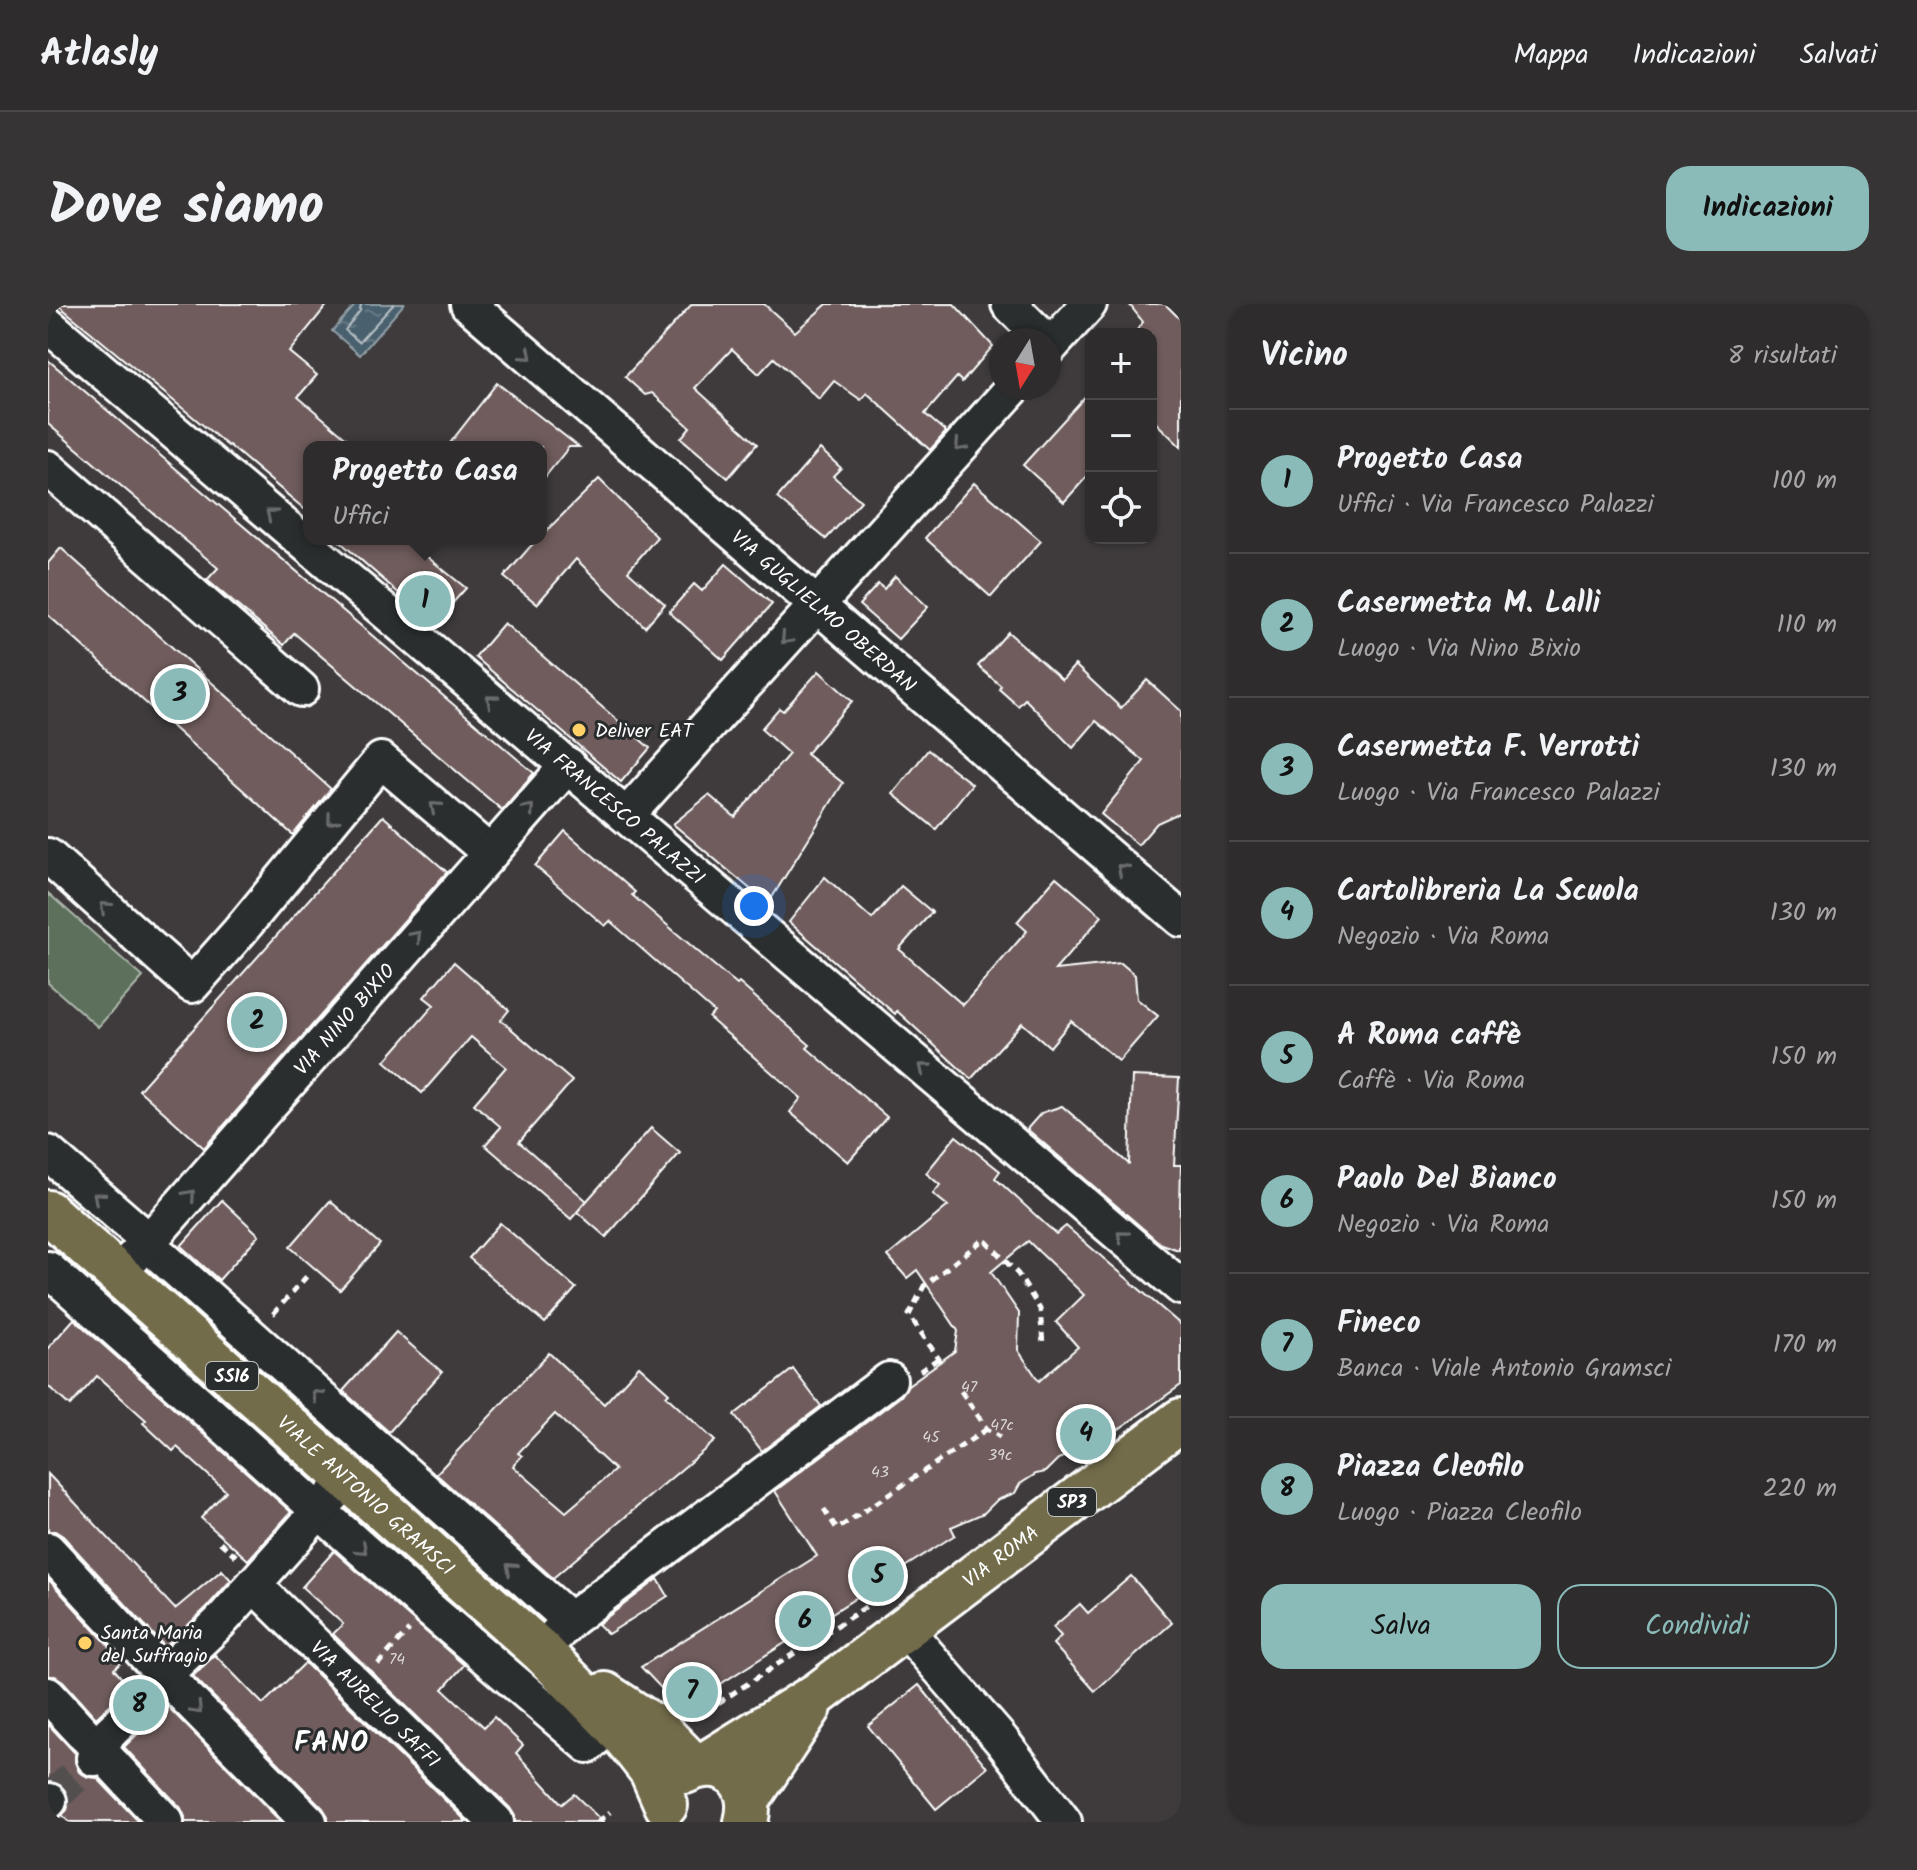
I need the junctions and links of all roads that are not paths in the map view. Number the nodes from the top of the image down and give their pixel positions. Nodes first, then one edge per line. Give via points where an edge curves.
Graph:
1 (468, 304) edge
2 (1009, 304) edge
3 (1089, 304) edge
4 (48, 325) edge
5 (1032, 328) edge
6 (1061, 331) edge
7 (1002, 400) edge
8 (54, 486) edge
9 (303, 541) edge
10 (308, 545) edge
11 (816, 605) junction
12 (301, 689) dead end
13 (568, 765) junction
14 (627, 815) junction
15 (490, 853) junction
16 (48, 856) edge
17 (1181, 919) edge
18 (48, 1153) edge
19 (48, 1212) edge
20 (85, 1244) junction
21 (155, 1248) junction
22 (118, 1273) junction
23 (50, 1276) edge
24 (1181, 1287) edge
25 (214, 1304) junction
26 (186, 1335) junction
27 (889, 1380) dead end
28 (1181, 1420) edge
29 (389, 1459) junction
30 (354, 1484) junction
31 (319, 1511) junction
32 (48, 1550) edge
33 (434, 1556) junction
34 (254, 1585) junction
35 (416, 1598) junction
36 (894, 1612) junction
37 (570, 1620) junction
38 (541, 1651) junction
39 (164, 1675) junction
40 (819, 1693) junction
41 (48, 1695) edge
42 (612, 1723) junction
43 (97, 1755) junction
44 (699, 1766) junction
45 (668, 1814) edge
46 (747, 1816) edge
47 (166, 1822) edge
48 (309, 1822) edge
49 (496, 1822) edge
50 (1064, 1822) edge

1 -> 11 street, VIA GUGLIELMO OBERDAN
2 - 5 street
3 - 6 street
9 -> 4 street, VIA FRANCESCO PALAZZI
7 -> 11 street
8 - 12 street
13 -> 10 street, VIA FRANCESCO PALAZZI
11 -> 14 street
17 -> 11 street, VIA GUGLIELMO OBERDAN
13 - 14 street, VIA FRANCESCO PALAZZI
15 -> 13 street, VIA NINO BIXIO
24 -> 14 street, VIA FRANCESCO PALAZZI
15 -> 16 street via 381,760 192,985
21 -> 15 street, VIA NINO BIXIO
21 -> 18 street
19 - 20 main road, VIALE ANTONIO GRAMSCI / SS16
20 - 22 main road, VIALE ANTONIO GRAMSCI / SS16
20 - 23 street
21 - 22 street, VIA NINO BIXIO
21 - 25 street
22 - 26 main road, VIALE ANTONIO GRAMSCI / SS16
23 - 31 street
25 - 26 street
29 -> 25 street
26 - 30 main road, VIALE ANTONIO GRAMSCI / SS16
27 - 37 street
28 - 36 main road, VIA ROMA / SP3
29 - 30 street
37 -> 29 street
30 - 31 street
30 - 33 main road, VIALE ANTONIO GRAMSCI / SS16
31 - 34 street
31 -> 35 street
32 - 39 street
33 - 35 street
33 - 38 main road, VIALE ANTONIO GRAMSCI / SS16
34 - 39 street
34 - 49 street, VIA AURELIO SAFFI
35 - 42 street via 588,1745
36 - 40 main road, VIA ROMA / SP3
36 - 50 street
37 - 38 street
38 - 42 main road, VIALE ANTONIO GRAMSCI / SS16
38 - 44 main road, VIALE ANTONIO GRAMSCI / SS16 via 657,1728
39 - 43 street via 106,1736
39 -> 48 street
40 - 44 main road, VIA ROMA / SP3
40 - 46 main road, VIA ROMA / SP3
41 - 43 street
42 - 45 main road, VIALE ANTONIO GRAMSCI / SS16 via 651,1771
43 - 47 street
44 - 45 main road, SS16 via 674,1781
44 - 46 main road, SS16 via 715,1766 737,1777 745,1787

